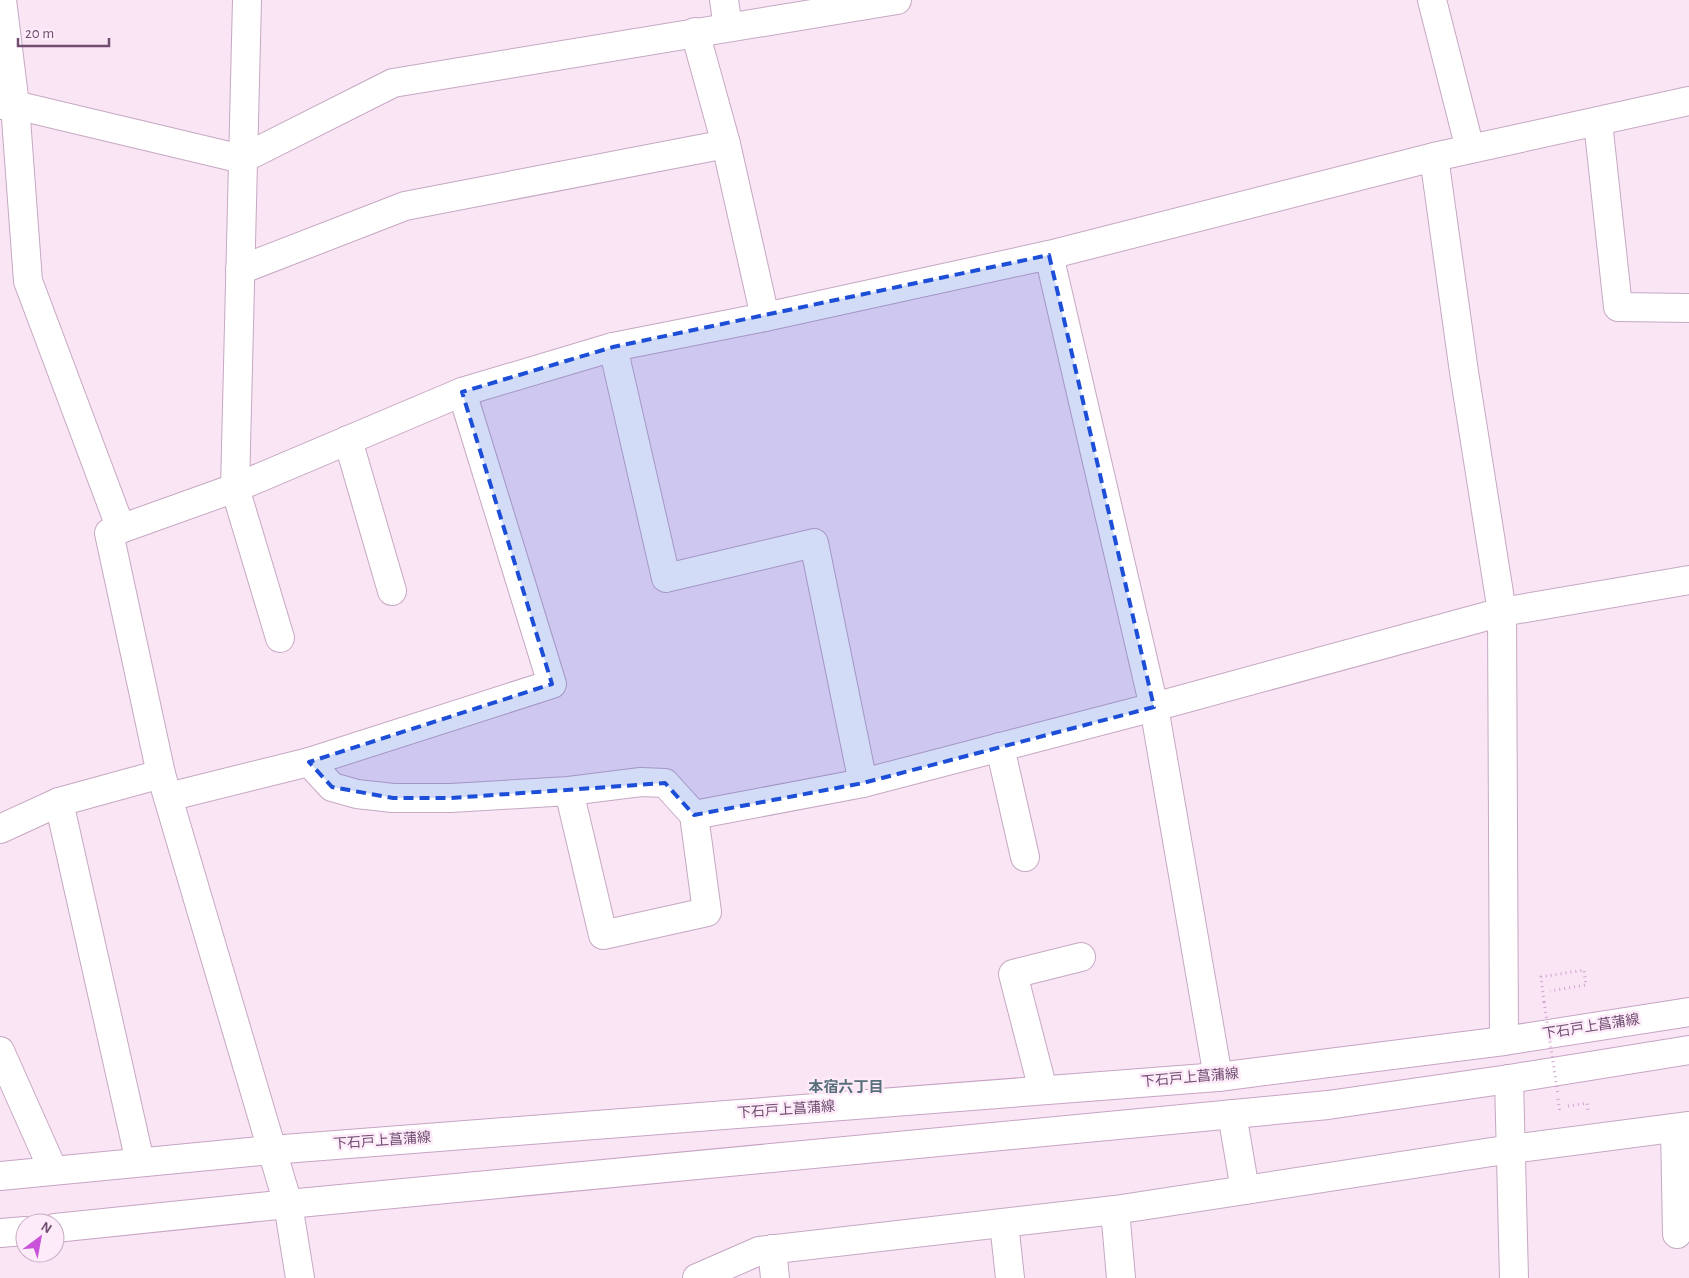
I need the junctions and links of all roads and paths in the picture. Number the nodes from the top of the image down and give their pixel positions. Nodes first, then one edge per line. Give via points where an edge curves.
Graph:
1 (2, 0) edge
2 (247, 0) edge
3 (724, 0) edge
4 (897, 0) edge
5 (1432, 0) edge
6 (728, 27) junction
7 (696, 32) junction
8 (1689, 101) edge
9 (8, 105) edge
10 (1598, 122) junction
11 (726, 144) junction
12 (1470, 149) junction
13 (1434, 157) junction
14 (242, 159) junction
15 (1049, 255) junction
16 (240, 270) junction
17 (1689, 308) edge
18 (765, 317) junction
19 (613, 347) junction
20 (462, 392) junction
21 (348, 440) junction
22 (235, 488) junction
23 (121, 529) junction
24 (1689, 580) edge
25 (392, 591) dead end
26 (1502, 612) junction
27 (280, 638) dead end
28 (1154, 708) junction
29 (1000, 747) junction
30 (308, 762) junction
31 (863, 783) junction
32 (165, 786) junction
33 (569, 791) junction
34 (59, 802) junction
35 (694, 815) junction
36 (0, 829) edge
37 (1024, 857) dead end
38 (1081, 957) dead end
39 (1550, 991) dead end
40 (1689, 1012) edge
41 (1504, 1041) junction
42 (1689, 1050) edge
43 (0, 1051) edge
44 (1218, 1077) junction
45 (1509, 1079) junction
46 (1044, 1090) junction
47 (1558, 1095) dead end
48 (1232, 1114) junction
49 (1682, 1127) edge
50 (1511, 1149) junction
51 (271, 1150) junction
52 (140, 1162) junction
53 (52, 1170) junction
54 (0, 1176) edge
55 (1245, 1190) junction
56 (288, 1204) junction
57 (1115, 1210) junction
58 (1004, 1222) junction
59 (65, 1227) edge
60 (15, 1232) edge
61 (0, 1233) edge
62 (1677, 1234) dead end
63 (772, 1249) junction
64 (300, 1278) edge
65 (697, 1278) edge
66 (775, 1278) edge
67 (1010, 1278) edge
68 (1120, 1278) edge
69 (1514, 1278) edge

1 - 9 street
2 - 14 street
3 - 6 street
4 - 6 street
5 - 12 street
6 - 7 street
7 - 11 street
7 - 14 street via 393,83
8 - 10 street
9 - 14 street
9 - 23 street via 28,281
10 - 12 street
10 - 17 street via 1618,307
11 - 16 street via 405,206
11 - 18 street
12 - 13 street
13 - 15 street
13 - 26 street
14 - 16 street
15 - 18 street
15 - 28 street
16 - 22 street
18 - 19 street
19 - 20 street
19 - 31 street via 666,578 814,543
20 - 21 street
20 - 30 street via 552,684
21 - 22 street
21 - 25 street
22 - 23 street
22 - 27 street
23 - 32 street via 109,533
24 - 26 street
26 - 28 street
26 - 41 street
28 - 29 street
28 - 44 street
29 - 31 street
29 - 37 street
30 - 32 street
30 - 33 street via 332,787 357,794 451,798
31 - 35 street
32 - 34 street
32 - 51 street
33 - 35 street via 641,782 665,783
33 - 35 street via 602,935 707,912
34 - 36 street
34 - 52 street
38 - 46 street via 1013,974
39 - 47 path, bridge via 1586,986 1584,970 1541,977
40 - 41 street, 下石戸上菖蒲線
41 - 44 street, 下石戸上菖蒲線
42 - 45 street
43 - 53 street
44 - 46 street, 下石戸上菖蒲線
45 - 48 street via 1328,1105
45 - 50 street
46 - 51 street, 下石戸上菖蒲線
48 - 55 street
48 - 56 street
49 - 50 street
49 - 62 street
50 - 55 street
50 - 69 street
51 - 52 street, 下石戸上菖蒲線
51 - 56 street
52 - 53 street, 下石戸上菖蒲線
53 - 54 street, 下石戸上菖蒲線
55 - 57 street
56 - 59 street
56 - 64 street
57 - 58 street
57 - 68 street
58 - 63 street
58 - 67 street
60 - 61 street
63 - 65 street via 759,1251
63 - 66 street

